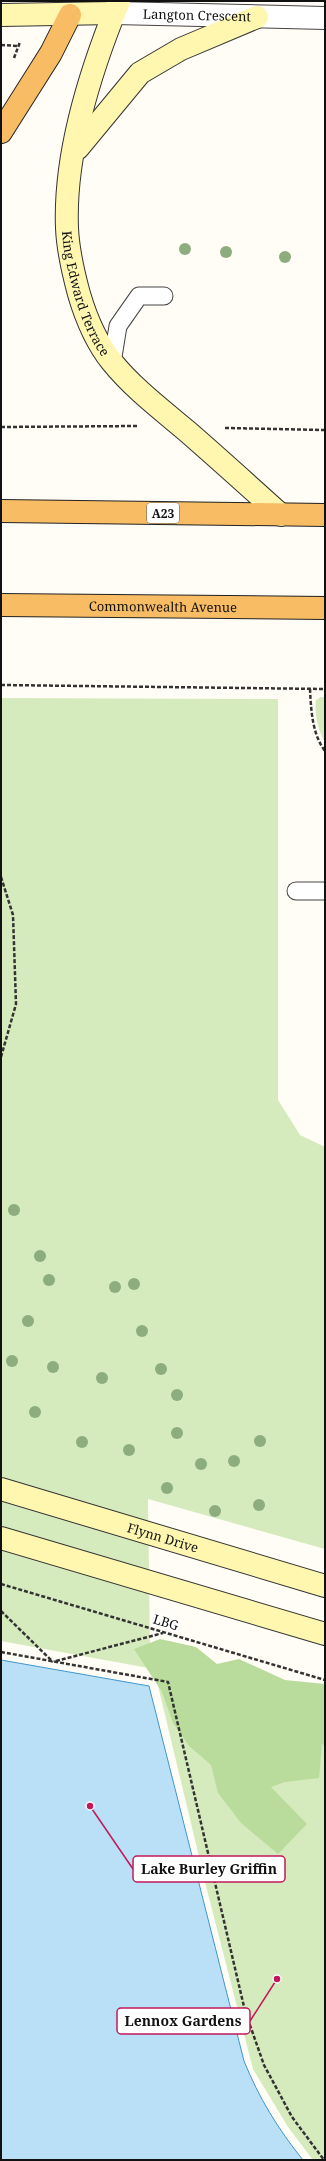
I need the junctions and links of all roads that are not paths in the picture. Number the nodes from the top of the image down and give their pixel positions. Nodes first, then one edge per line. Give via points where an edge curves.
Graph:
1 (116, 7) edge
2 (73, 8) edge
3 (1, 15) edge
4 (257, 17) junction
5 (325, 18) edge
6 (1, 132) edge
7 (73, 153) junction
8 (164, 296) dead end
9 (112, 363) junction
10 (1, 511) edge
11 (281, 515) junction
12 (325, 515) edge
13 (1, 605) edge
14 (325, 608) edge
15 (296, 891) dead end
16 (325, 891) edge
17 (1, 1489) edge
18 (1, 1538) edge
19 (325, 1586) edge
20 (325, 1634) edge

1 - 2 main road, Langton Crescent
1 - 4 street, Langton Crescent
1 - 7 main road, King Edward Terrace via 88,92
2 - 3 main road
2 - 6 highway via 51,53
4 - 5 street, Langton Crescent
4 - 7 main road via 181,49 140,73
7 - 9 main road, King Edward Terrace via 68,193 67,228 70,256 88,320 94,335
8 - 9 lane via 139,296 118,326
9 - 11 main road, King Edward Terrace
10 - 11 highway, A23
11 - 12 highway, A23
13 - 14 highway, Commonwealth Avenue
15 - 16 lane
17 - 19 main road, Flynn Drive
18 - 20 main road

